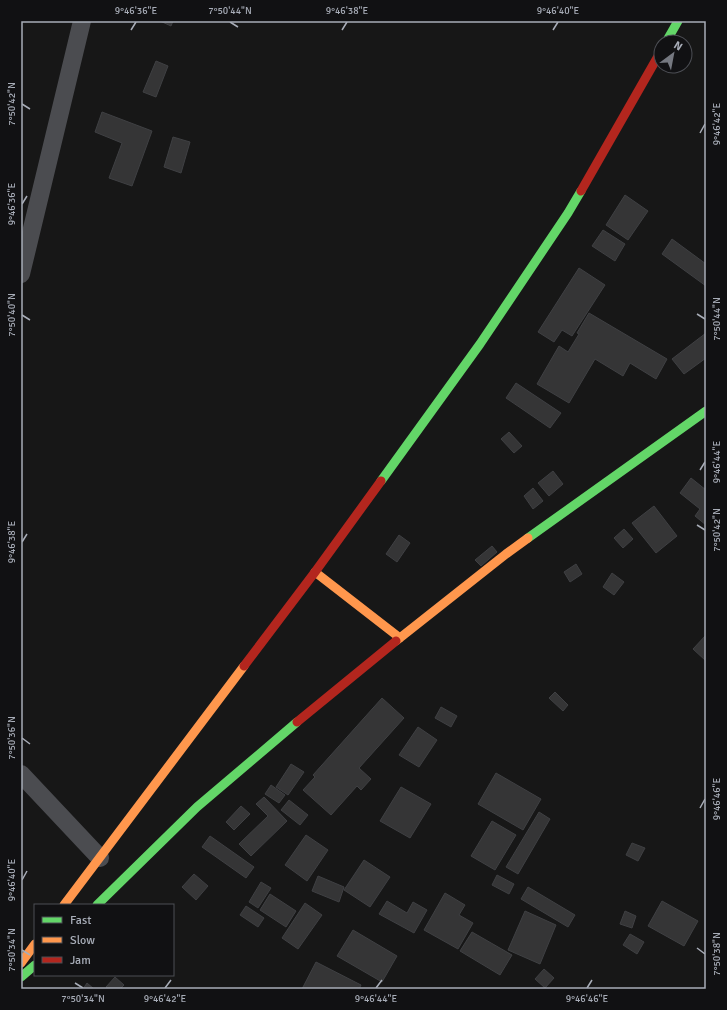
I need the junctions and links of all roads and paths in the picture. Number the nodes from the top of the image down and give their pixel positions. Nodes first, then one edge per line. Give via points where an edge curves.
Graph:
1 (82, 21) edge
2 (678, 21) edge
3 (671, 34) edge
4 (653, 65) edge
5 (21, 274) edge
6 (706, 411) edge
7 (315, 572) junction
8 (400, 638) junction
9 (21, 774) edge
10 (100, 858) junction
11 (65, 904) edge
12 (98, 904) edge
13 (34, 945) edge
14 (21, 963) edge
15 (34, 966) edge
16 (21, 977) edge

1 - 5 street
2 - 3 main road
4 - 7 main road via 568,213 480,344
6 - 8 main road via 506,554
7 - 8 main road
7 - 10 main road
8 - 12 main road via 197,807
9 - 10 street
10 - 11 main road
13 - 14 main road
15 - 16 main road

